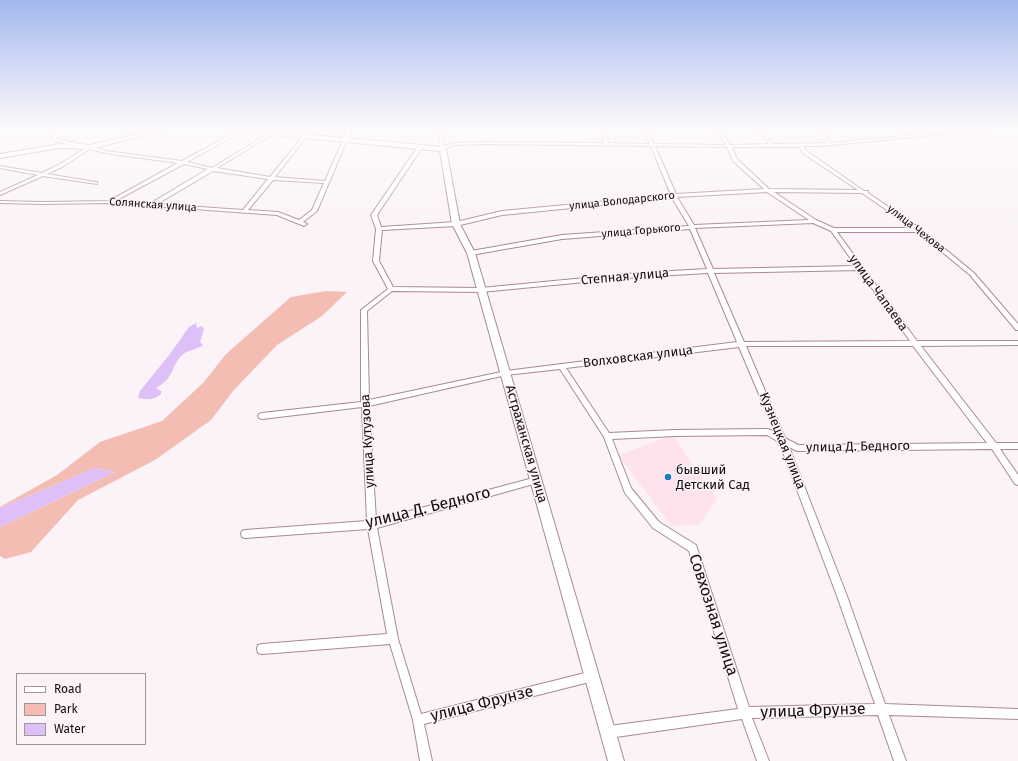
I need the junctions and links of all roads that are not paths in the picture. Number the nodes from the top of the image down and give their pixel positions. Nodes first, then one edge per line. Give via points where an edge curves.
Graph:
1 (64, 164) edge
2 (180, 164) edge
3 (189, 164) edge
4 (221, 164) edge
5 (282, 164) edge
6 (334, 164) edge
7 (409, 164) edge
8 (446, 164) edge
9 (661, 164) edge
10 (739, 164) edge
11 (823, 164) edge
12 (0, 167) edge
13 (212, 169) junction
14 (39, 174) junction
15 (270, 178) junction
16 (326, 182) junction
17 (95, 183) dead end
18 (768, 190) junction
19 (866, 192) junction
20 (0, 194) edge
21 (674, 196) junction
22 (0, 202) edge
23 (111, 202) junction
24 (152, 205) junction
25 (245, 211) junction
26 (814, 221) junction
27 (456, 224) junction
28 (692, 227) junction
29 (379, 229) junction
30 (833, 230) junction
31 (919, 230) junction
32 (471, 253) junction
33 (860, 268) junction
34 (710, 271) junction
35 (391, 289) junction
36 (481, 290) junction
37 (1018, 328) edge
38 (915, 343) junction
39 (1018, 343) edge
40 (742, 344) junction
41 (562, 367) junction
42 (506, 374) junction
43 (365, 404) junction
44 (262, 416) dead end
45 (607, 436) junction
46 (782, 440) junction
47 (994, 446) junction
48 (1018, 446) edge
49 (537, 480) junction
50 (1018, 482) edge
51 (372, 525) junction
52 (245, 534) dead end
53 (393, 639) junction
54 (262, 649) dead end
55 (593, 676) junction
56 (882, 709) junction
57 (745, 713) junction
58 (1018, 714) edge
59 (418, 720) junction
60 (608, 732) junction
61 (426, 761) edge
62 (616, 761) edge
63 (763, 761) edge
64 (900, 761) edge

1 - 14 street
2 - 23 street
3 - 13 street
4 - 13 street
5 - 15 street
6 - 16 street
7 - 29 street via 374,215
8 - 27 street, Астраханская улица
9 - 21 street, Кузнецкая улица
10 - 18 street, улица Чапаева
11 - 19 street, улица Чехова
12 - 14 street
13 - 15 street
13 - 24 street
14 - 17 street
14 - 20 street
15 - 16 street
15 - 25 street
16 - 25 street, Солянская улица via 314,211 302,223 278,214
18 - 19 street, улица Володарского
18 - 21 street, улица Володарского
18 - 26 street, улица Чапаева
19 - 31 street, улица Чехова
21 - 27 street, улица Володарского via 502,213
21 - 28 street, Кузнецкая улица
22 - 23 street, Солянская улица
23 - 24 street, Солянская улица
24 - 25 street, Солянская улица
26 - 28 street, улица Горького
26 - 30 street, улица Чапаева
27 - 29 street, улица Володарского
27 - 32 street, Астраханская улица
28 - 32 street, улица Горького via 562,237
28 - 34 street, Кузнецкая улица
29 - 35 street via 376,261
30 - 31 street
30 - 33 street, улица Чапаева
31 - 37 street, улица Чехова via 972,274
32 - 36 street, Астраханская улица
33 - 34 street, Степная улица
33 - 38 street, улица Чапаева
34 - 36 street, Степная улица via 637,275
34 - 40 street, Кузнецкая улица
35 - 36 street, Степная улица
35 - 43 street, улица Кутузова via 364,310
36 - 42 street, Астраханская улица
38 - 39 street, Волховская улица
38 - 40 street, Волховская улица
38 - 47 street, улица Чапаева
40 - 41 street, Волховская улица
40 - 46 street, Кузнецкая улица
41 - 42 street, Волховская улица
41 - 45 street, Совхозная улица
42 - 43 street, Волховская улица
42 - 49 street, Астраханская улица
43 - 44 street, Волховская улица
43 - 51 street, улица Кутузова
45 - 46 street, улица Д. Бедного via 768,432
45 - 57 street, Совхозная улица via 628,490 656,525 693,548
46 - 47 street, улица Д. Бедного via 797,448
46 - 56 street, Кузнецкая улица
47 - 48 street, улица Д. Бедного
47 - 50 street, улица Чапаева
49 - 51 street, улица Д. Бедного
49 - 55 street, Астраханская улица
51 - 52 street, улица Д. Бедного
51 - 53 street, улица Кутузова
53 - 54 street
53 - 59 street, улица Кутузова
55 - 59 street, улица Фрунзе
55 - 60 street, Астраханская улица
56 - 57 street, улица Фрунзе
56 - 58 street, улица Фрунзе
56 - 64 street, Кузнецкая улица
57 - 60 street, улица Фрунзе
57 - 63 street, Совхозная улица
59 - 61 street, улица Кутузова
60 - 62 street, Астраханская улица

